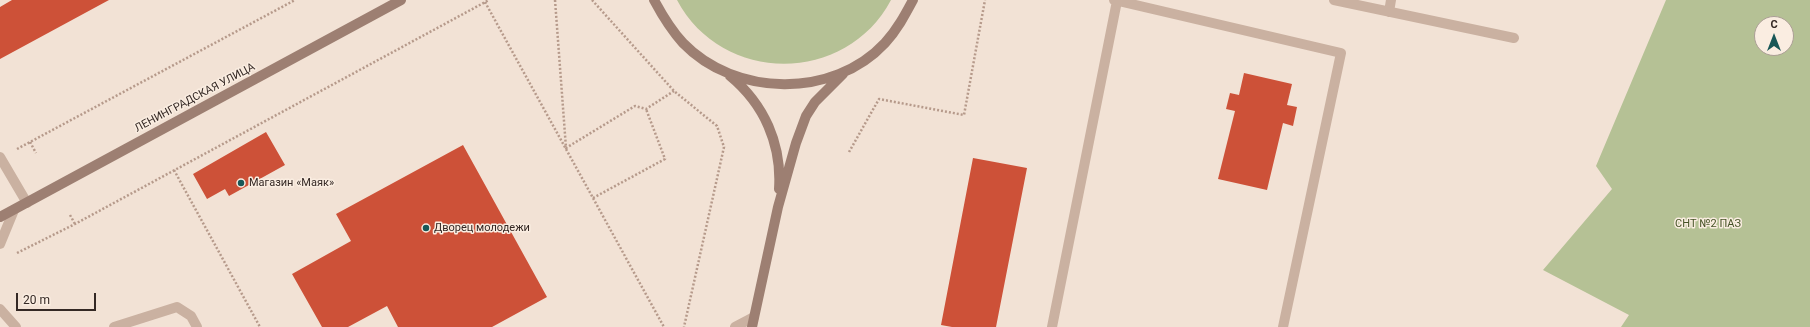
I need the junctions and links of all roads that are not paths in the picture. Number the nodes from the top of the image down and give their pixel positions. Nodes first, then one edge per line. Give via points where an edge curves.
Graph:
1 (401, 0) edge
2 (648, 0) edge
3 (654, 0) edge
4 (913, 0) edge
5 (1116, 0) edge
6 (1334, 0) edge
7 (1391, 0) edge
8 (1389, 12) junction
9 (666, 22) junction
10 (1514, 38) dead end
11 (704, 60) junction
12 (862, 62) junction
13 (1, 158) edge
14 (27, 203) junction
15 (778, 207) junction
16 (14, 210) junction
17 (0, 217) edge
18 (0, 244) edge
19 (0, 308) edge
20 (753, 322) edge
21 (16, 327) edge
22 (114, 327) edge
23 (197, 327) edge
24 (734, 327) edge
25 (1052, 327) edge
26 (1284, 327) edge

1 - 14 main road, ЛЕНИНГРАДСКАЯ УЛИЦА
2 - 9 main road
3 - 9 main road
4 - 12 main road via 902,21 884,43
5 - 25 lane
5 - 26 lane via 1341,53
6 - 8 lane
7 - 8 lane
8 - 10 lane
9 - 11 main road via 683,43
11 - 12 main road via 728,73 754,82 783,85 811,82
11 - 15 main road via 741,85 760,108 774,143 778,164
12 - 15 main road via 842,74 815,102 806,116
13 - 14 lane
14 - 16 main road, ЛЕНИНГРАДСКАЯ УЛИЦА
15 - 20 main road
16 - 17 main road, ЛЕНИНГРАДСКАЯ УЛИЦА
16 - 18 lane
19 - 21 lane
20 - 24 lane
22 - 23 lane via 177,307 191,316

